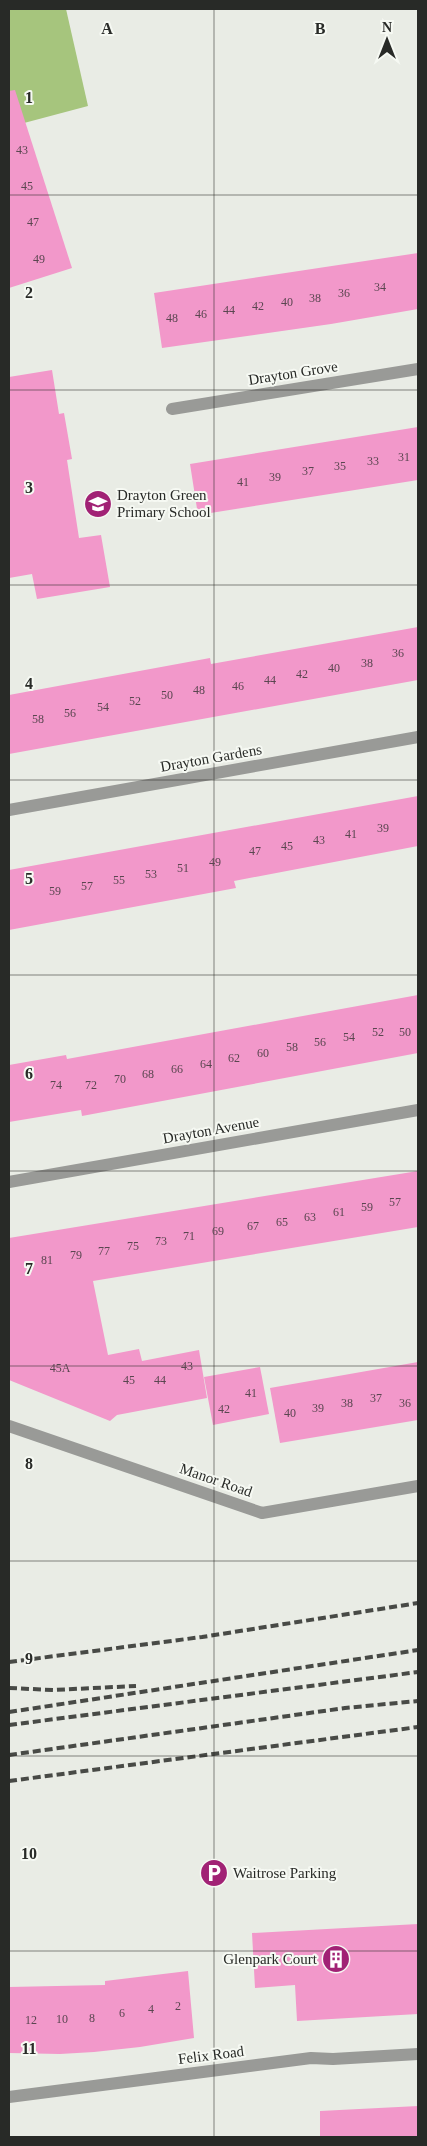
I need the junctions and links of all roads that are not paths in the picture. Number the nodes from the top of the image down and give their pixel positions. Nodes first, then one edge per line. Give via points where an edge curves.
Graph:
1 (418, 369) edge
2 (172, 409) dead end
3 (418, 737) edge
4 (9, 810) edge
5 (418, 1110) edge
6 (9, 1182) edge
7 (9, 1426) edge
8 (418, 1486) edge
9 (418, 2054) edge
10 (9, 2097) edge

1 - 2 street, Drayton Grove
3 - 4 street, Drayton Gardens
5 - 6 street, Drayton Avenue
7 - 8 street, Manor Road via 262,1513
9 - 10 street, Felix Road via 311,2058

